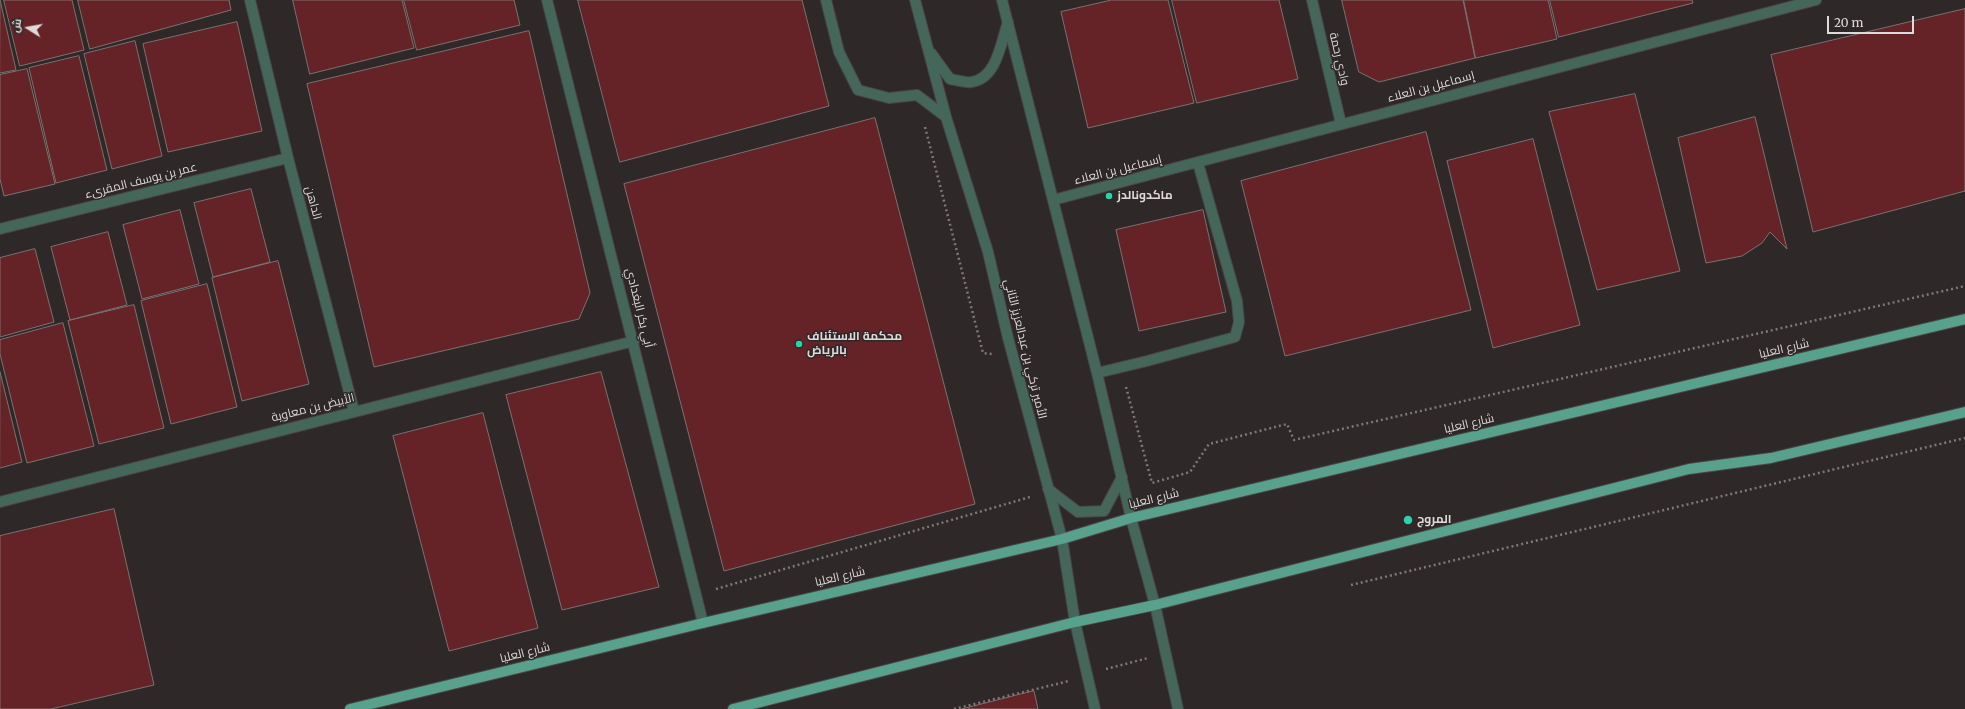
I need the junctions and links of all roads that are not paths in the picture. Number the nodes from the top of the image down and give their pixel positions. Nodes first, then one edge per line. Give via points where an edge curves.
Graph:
1 (250, 0) edge
2 (547, 0) edge
3 (826, 0) edge
4 (916, 0) edge
5 (1002, 0) edge
6 (1312, 0) edge
7 (1816, 0) edge
8 (1008, 22) junction
9 (928, 48) junction
10 (946, 117) junction
11 (1341, 124) junction
12 (288, 158) junction
13 (1198, 163) junction
14 (1053, 200) junction
15 (0, 229) edge
16 (1965, 319) edge
17 (634, 341) junction
18 (1097, 373) junction
19 (354, 411) junction
20 (1965, 412) edge
21 (1122, 477) junction
22 (1048, 489) junction
23 (0, 502) edge
24 (1131, 518) junction
25 (1062, 539) junction
26 (1155, 605) junction
27 (1075, 622) junction
28 (703, 623) junction
29 (740, 708) edge
30 (350, 709) edge
31 (1095, 709) edge
32 (1178, 709) edge

1 - 12 street, الداهن
2 - 17 street, أبي بكر البغدادي
3 - 10 street via 839,52 858,90 889,98 917,95
4 - 9 street, الأمير تركي بن عبدالعزيز الثاني
5 - 8 street
6 - 11 street, وادي رحمة
7 - 11 street, إسماعيل بن العلاء
8 - 9 street via 994,63 986,75 971,82 950,79
8 - 14 street
9 - 10 street, الأمير تركي بن عبدالعزيز الثاني
10 - 22 street, الأمير تركي بن عبدالعزيز الثاني via 988,252
11 - 13 street, إسماعيل بن العلاء
12 - 15 street, عمر بن يوسف المقرىء
12 - 19 street, الداهن
13 - 14 street, إسماعيل بن العلاء
13 - 18 street via 1237,301 1239,322 1235,337
14 - 18 street
16 - 24 main road, شارع العليا
17 - 19 street, الأبيض بن معاوية
17 - 28 street, أبي بكر البغدادي
18 - 21 street
19 - 23 street, الأبيض بن معاوية
20 - 26 main road via 1771,458 1689,469
21 - 22 street via 1104,511 1078,512
21 - 24 street
22 - 25 street, الأمير تركي بن عبدالعزيز الثاني
24 - 25 main road, شارع العليا
24 - 26 street
25 - 27 street, الأمير تركي بن عبدالعزيز الثاني
25 - 28 main road, شارع العليا
26 - 27 main road
26 - 32 street
27 - 29 main road
27 - 31 street, الأمير تركي بن عبدالعزيز الثاني
28 - 30 main road, شارع العليا

